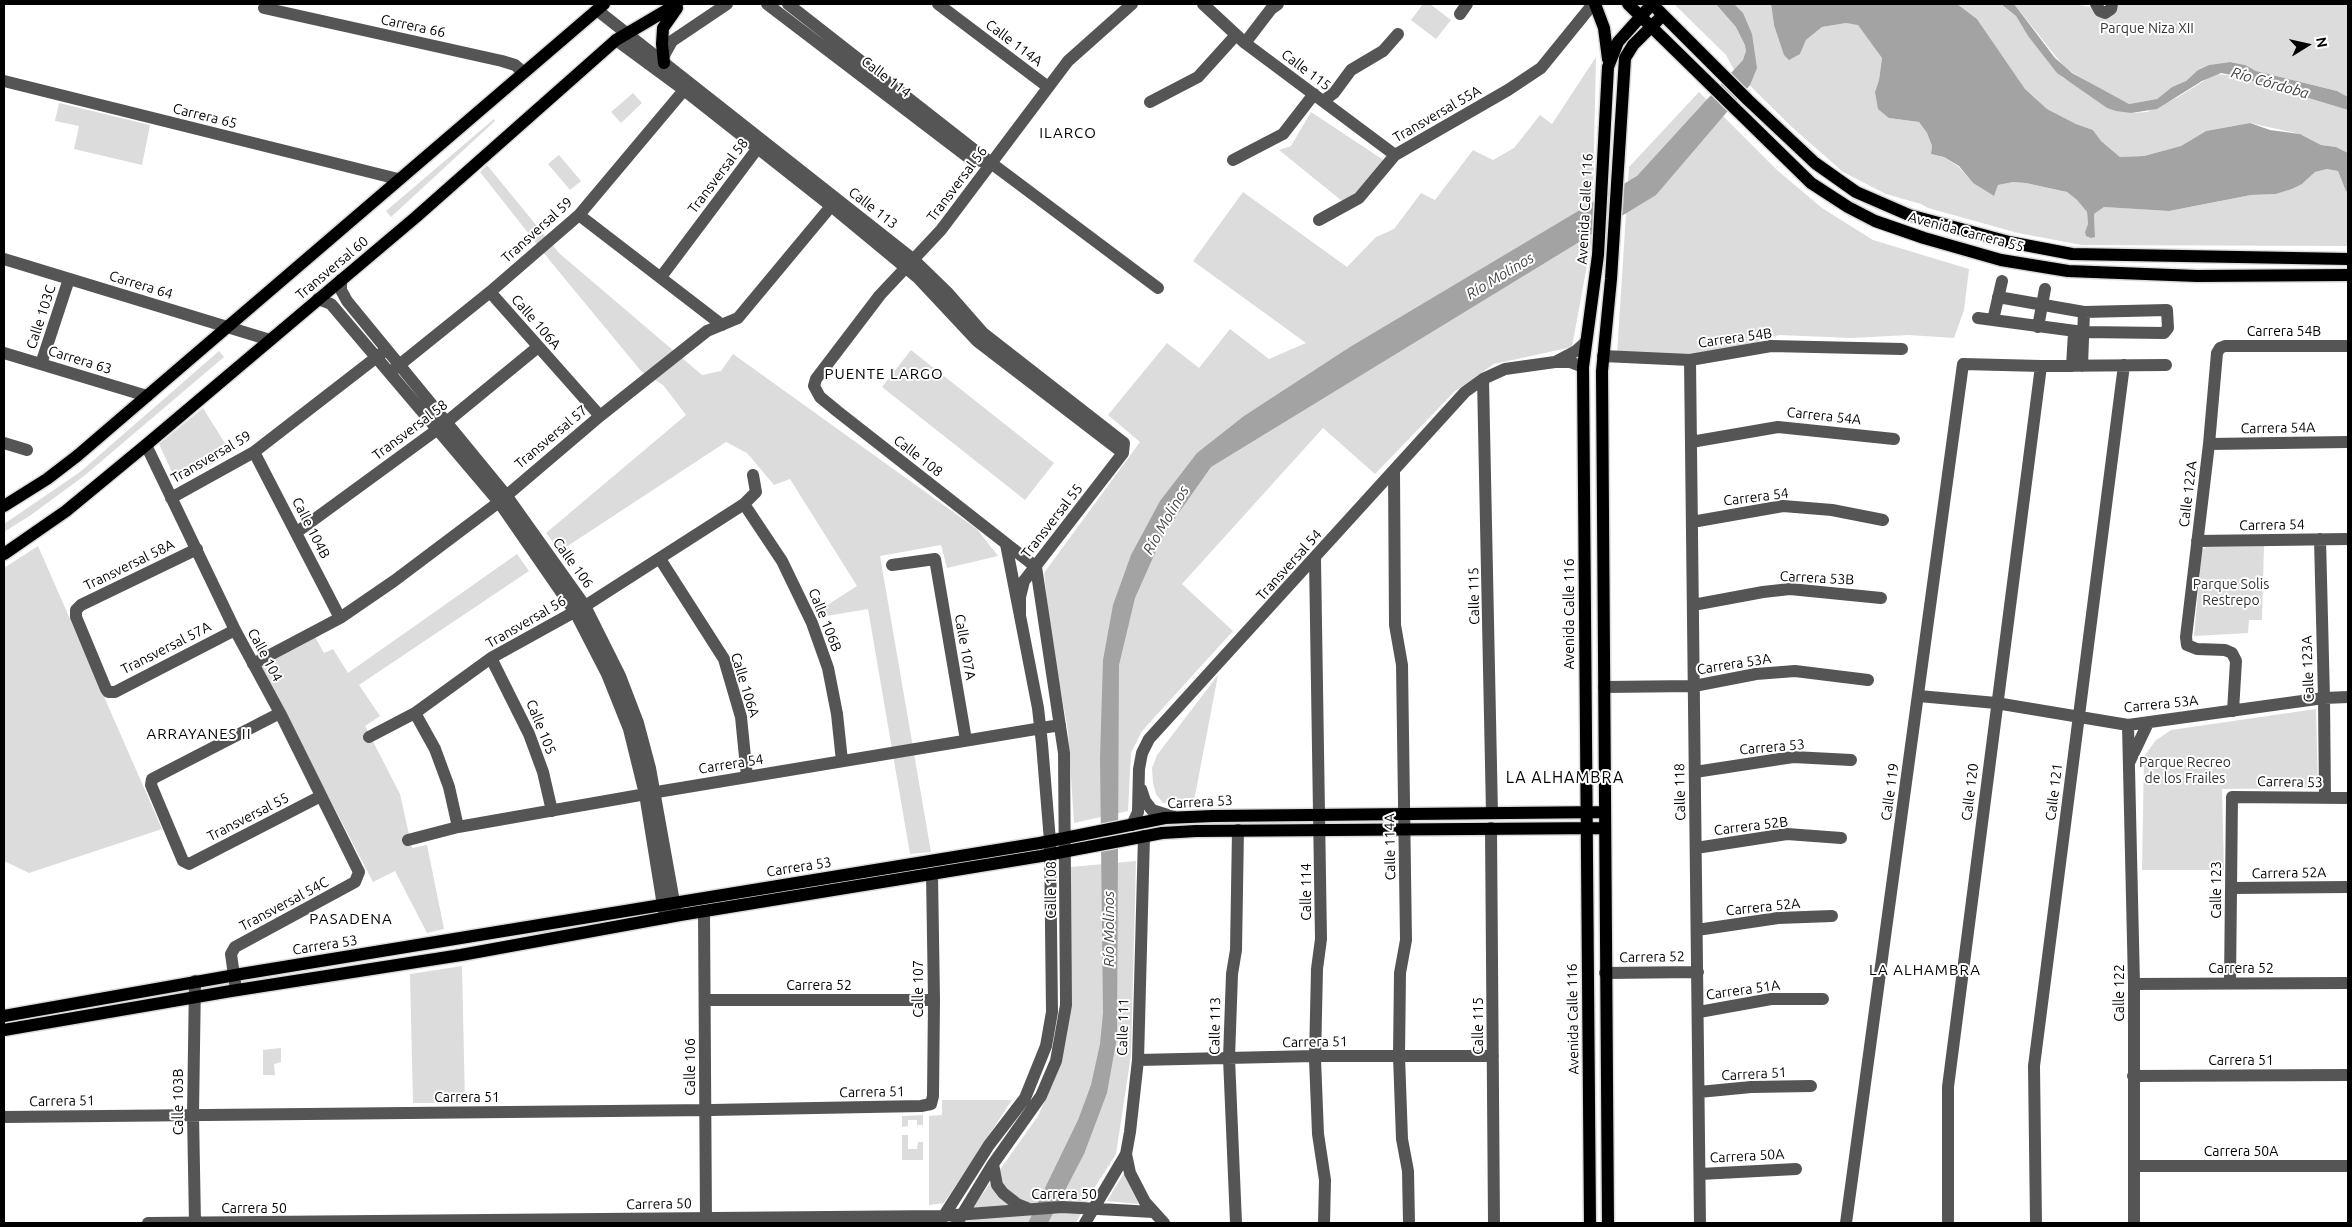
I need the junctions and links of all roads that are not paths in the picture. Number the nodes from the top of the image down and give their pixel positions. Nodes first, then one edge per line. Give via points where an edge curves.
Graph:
1 (677, 4) edge
2 (681, 4) edge
3 (727, 4) edge
4 (767, 4) edge
5 (788, 4) edge
6 (938, 4) edge
7 (1132, 4) edge
8 (1203, 4) edge
9 (1278, 4) edge
10 (1594, 4) edge
11 (1628, 4) edge
12 (1652, 4) edge
13 (2096, 4) edge
14 (2112, 4) edge
15 (601, 7) edge
16 (264, 8) dead end
17 (1663, 15) junction
18 (1641, 16) junction
19 (1601, 20) junction
20 (1652, 26) junction
21 (1570, 32) junction
22 (1398, 34) dead end
23 (620, 37) junction
24 (1240, 39) junction
25 (664, 60) junction
26 (1608, 67) junction
27 (523, 72) junction
28 (4, 82) edge
29 (1048, 87) junction
30 (684, 90) junction
31 (1319, 98) junction
32 (1150, 102) dead end
33 (761, 144) junction
34 (1395, 155) junction
35 (1233, 160) dead end
36 (991, 164) junction
37 (398, 179) junction
38 (834, 202) junction
39 (579, 215) junction
40 (1319, 220) dead end
41 (4, 259) edge
42 (2348, 259) edge
43 (910, 264) junction
44 (2348, 275) edge
45 (661, 277) junction
46 (69, 279) junction
47 (341, 280) junction
48 (2002, 281) dead end
49 (1158, 288) dead end
50 (2045, 289) dead end
51 (490, 292) junction
52 (1998, 297) junction
53 (318, 299) junction
54 (2042, 306) junction
55 (2129, 311) junction
56 (2084, 312) junction
57 (1978, 318) dead end
58 (1993, 320) junction
59 (722, 325) junction
60 (226, 327) junction
61 (2038, 327) junction
62 (2079, 332) junction
63 (2129, 333) junction
64 (980, 337) junction
65 (270, 340) junction
66 (1586, 342) junction
67 (2348, 346) edge
68 (538, 347) junction
69 (2220, 348) joint
70 (1902, 349) dead end
71 (4, 352) edge
72 (381, 353) junction
73 (1603, 356) junction
74 (1690, 360) junction
75 (1554, 362) junction
76 (41, 364) junction
77 (2124, 365) junction
78 (2166, 365) dead end
79 (2041, 366) junction
80 (2077, 366) junction
81 (1583, 368) junction
82 (395, 369) junction
83 (1483, 379) junction
84 (815, 390) joint
85 (146, 396) junction
86 (600, 416) junction
87 (442, 425) junction
88 (1894, 439) dead end
89 (1691, 442) junction
90 (2348, 442) edge
91 (4, 443) edge
92 (2209, 444) junction
93 (146, 445) junction
94 (27, 450) dead end
95 (254, 452) junction
96 (1123, 453) junction
97 (1394, 470) junction
98 (753, 475) dead end
99 (170, 498) junction
100 (502, 498) junction
101 (744, 504) junction
102 (4, 506) edge
103 (1883, 520) dead end
104 (1692, 522) junction
105 (297, 532) junction
106 (2320, 539) junction
107 (2348, 539) edge
108 (2197, 541) junction
109 (1006, 544) junction
110 (197, 549) junction
111 (4, 554) edge
112 (660, 559) junction
113 (1316, 559) junction
114 (892, 565) dead end
115 (1036, 567) junction
116 (1881, 598) dead end
117 (1693, 605) junction
118 (580, 609) junction
119 (1020, 614) junction
120 (340, 618) junction
121 (235, 630) junction
122 (491, 658) junction
123 (253, 664) junction
124 (1868, 680) dead end
125 (1694, 686) junction
126 (1604, 687) junction
127 (112, 693) joint
128 (1918, 696) junction
129 (2348, 697) edge
130 (2324, 698) junction
131 (1996, 703) junction
132 (2233, 710) junction
133 (280, 713) junction
134 (415, 713) junction
135 (2079, 716) junction
136 (2148, 724) junction
137 (1060, 725) junction
138 (2128, 725) junction
139 (1040, 728) junction
140 (369, 737) dead end
141 (966, 740) junction
142 (1852, 760) dead end
143 (842, 761) junction
144 (2129, 763) junction
145 (1695, 772) junction
146 (747, 777) junction
147 (1139, 784) junction
148 (650, 793) junction
149 (321, 796) junction
150 (2232, 797) joint
151 (2324, 798) junction
152 (2348, 798) edge
153 (552, 811) junction
154 (1586, 812) junction
155 (1605, 812) junction
156 (1492, 813) junction
157 (1320, 814) junction
158 (1404, 814) junction
159 (1178, 818) junction
160 (458, 827) junction
161 (1491, 828) junction
162 (1586, 828) junction
163 (1604, 828) junction
164 (1405, 829) junction
165 (1128, 830) junction
166 (1238, 830) junction
167 (1320, 830) junction
168 (1144, 836) junction
169 (1841, 838) dead end
170 (408, 840) dead end
171 (1050, 841) junction
172 (1066, 845) junction
173 (1696, 848) junction
174 (1050, 854) junction
175 (932, 874) junction
176 (358, 878) joint
177 (2348, 887) edge
178 (2231, 888) junction
179 (668, 903) junction
180 (704, 911) junction
181 (671, 916) junction
182 (1832, 916) dead end
183 (1698, 930) junction
184 (1698, 972) junction
185 (1605, 973) junction
186 (233, 975) junction
187 (195, 982) junction
188 (2230, 983) junction
189 (2348, 983) edge
190 (2134, 984) junction
191 (236, 990) junction
192 (194, 997) junction
193 (1822, 999) dead end
194 (705, 1000) junction
195 (934, 1000) junction
196 (1699, 1012) junction
197 (4, 1016) edge
198 (4, 1030) edge
199 (1315, 1056) junction
200 (1399, 1056) junction
201 (1493, 1056) junction
202 (1229, 1058) junction
203 (1138, 1060) junction
204 (2348, 1074) edge
205 (2133, 1076) junction
206 (1811, 1086) dead end
207 (1699, 1092) junction
208 (931, 1104) joint
209 (705, 1110) junction
210 (193, 1114) junction
211 (4, 1117) edge
212 (1126, 1154) junction
213 (993, 1164) junction
214 (2134, 1166) junction
215 (2348, 1166) edge
216 (1796, 1168) dead end
217 (1700, 1174) junction
218 (1030, 1208) junction
219 (1094, 1209) junction
220 (1153, 1212) junction
221 (959, 1219) edge
222 (941, 1220) edge
223 (706, 1221) edge
224 (148, 1223) edge
225 (195, 1223) edge
226 (1084, 1223) edge
227 (1164, 1223) edge
228 (1236, 1223) edge
229 (1324, 1223) edge
230 (1409, 1223) edge
231 (1494, 1223) edge
232 (1590, 1223) edge
233 (1608, 1223) edge
234 (1700, 1223) edge
235 (1846, 1223) edge
236 (1948, 1223) edge
237 (2036, 1223) edge
238 (2134, 1223) edge

1 - 23 main road, Transversal 60
2 - 25 main road via 664,28
3 - 25 street via 672,41
4 - 36 street, Calle 114 via 969,158
5 - 36 street, Calle 114
6 - 29 street, Calle 114A
7 - 29 street, Transversal 56 via 1079,49
8 - 24 street, Calle 115
9 - 24 street
10 - 19 main road
10 - 21 street, Transversal 55A
11 - 18 main road
12 - 17 main road, Avenida Calle 116
12 - 18 main road, Avenida Calle 116
13 - 14 street via 2100,11 2105,12 2111,9
15 - 23 street, Calle 113
15 - 27 main road, Transversal 60
16 - 27 street, Carrera 66 via 502,61
17 - 20 main road
17 - 42 main road, Avenida Carrera 55 via 1815,163 1840,182 1891,209 1959,230 2072,254
18 - 20 main road
18 - 26 main road, Avenida Calle 116 via 1618,42
19 - 21 street, Transversal 55A via 1586,22
19 - 26 main road
20 - 44 main road, Avenida Carrera 55 via 1811,183 1848,207 1899,230 2001,260 2068,272
20 - 73 main road via 1625,58
21 - 34 street, Transversal 55A via 1537,71
22 - 31 street via 1383,51 1351,70 1334,94
23 - 25 street, Calle 113
23 - 30 street, Calle 113
23 - 47 main road, Transversal 60
24 - 31 street, Calle 115
24 - 32 street via 1198,77
25 - 33 street, Calle 113
26 - 66 main road, Avenida Calle 116 via 1600,234
27 - 37 main road, Transversal 60
28 - 37 street, Carrera 65
29 - 36 street, Transversal 56
30 - 33 street, Calle 113
30 - 39 street, Transversal 59
31 - 34 street, Calle 115
31 - 35 street via 1283,134
33 - 38 street, Calle 113
33 - 45 street, Transversal 58
34 - 40 street, Transversal 55A via 1358,198
36 - 43 street, Transversal 56 via 941,230
36 - 49 street, Calle 114
37 - 60 main road, Transversal 60
38 - 43 street, Calle 113
38 - 59 street, Transversal 57 via 742,314
39 - 45 street
39 - 51 street, Transversal 59
41 - 46 street, Carrera 64
43 - 64 street, Calle 113 via 936,281
43 - 84 street, Transversal 56 via 880,295 816,379
45 - 59 street
46 - 60 street, Carrera 64
46 - 76 street, Calle 103C
47 - 53 main road, Transversal 60
47 - 72 street, Calle 106 via 341,290 347,301
48 - 52 street
50 - 54 street
51 - 68 street, Calle 106A
51 - 82 street, Transversal 59
52 - 54 street
52 - 58 street
53 - 65 main road, Transversal 60
53 - 72 street, Calle 106 via 331,304
54 - 56 street
54 - 61 street
55 - 56 street
55 - 63 street
55 - 63 street via 2169,312 2168,328 2164,333
56 - 62 street
57 - 58 street
58 - 61 street
59 - 86 street, Transversal 57 via 707,331
60 - 65 street, Carrera 64
60 - 85 main road, Transversal 60
61 - 62 street
62 - 63 street
62 - 80 street
64 - 96 street, Calle 113 via 1070,414
64 - 96 street, Calle 113 via 1121,440 1124,443
65 - 93 main road, Transversal 60
66 - 75 street
66 - 81 main road, Avenida Calle 116
67 - 69 street, Carrera 54B
68 - 86 street, Calle 106A
68 - 87 street, Transversal 58
69 - 92 street, Calle 122A via 2217,352
70 - 74 street, Carrera 54B via 1770,346
71 - 76 street, Carrera 63
72 - 82 street, Calle 106
72 - 95 street, Transversal 59
73 - 74 street, Carrera 54B
73 - 126 main road
74 - 89 street, Calle 118
75 - 81 street via 1570,362
75 - 83 street via 1505,369
76 - 85 street, Carrera 63
77 - 78 street
77 - 80 street
77 - 135 street, Calle 121
79 - 80 street
79 - 128 street, Calle 119 via 1962,364
79 - 131 street, Calle 120
81 - 154 main road, Avenida Calle 116
82 - 87 street, Calle 106
83 - 97 street, Transversal 54 via 1465,392
83 - 156 street, Calle 115
84 - 109 street, Calle 108 via 837,412
85 - 102 main road, Transversal 60 via 68,463
86 - 100 street, Transversal 57
87 - 100 street, Calle 106
87 - 105 street, Transversal 58
88 - 89 street, Carrera 54A via 1778,426
89 - 104 street, Calle 118
90 - 92 street, Carrera 54A
91 - 94 street
92 - 108 street, Calle 122A
93 - 99 street, Calle 104
93 - 111 main road, Transversal 60 via 66,511
95 - 99 street, Transversal 59
95 - 105 street, Calle 104B
96 - 115 street, Transversal 55
97 - 113 street, Transversal 54
97 - 158 street, Calle 114A via 1395,625 1402,665
98 - 101 street, Transversal 56 via 756,492
99 - 110 street, Calle 104
100 - 118 street, Calle 106
100 - 120 street, Transversal 57
101 - 112 street, Transversal 56
101 - 143 street, Calle 106B via 782,560 812,623 828,668 838,714
103 - 104 street, Carrera 54 via 1832,510 1782,506
104 - 117 street, Calle 118
105 - 120 street, Calle 104B
106 - 107 street, Carrera 54
106 - 108 street, Carrera 54
106 - 130 street, Calle 123A
108 - 132 street, Calle 122A via 2187,645 2232,653 2236,661
109 - 115 street, Calle 108
109 - 119 street, Calle 108
110 - 121 street, Calle 104
110 - 127 street, Transversal 58A via 76,610 102,680
112 - 118 street, Transversal 56
112 - 146 street, Calle 106A via 724,660 741,717
113 - 147 street, Transversal 54 via 1149,740 1142,753
113 - 157 street, Calle 114
114 - 141 street, Calle 107A via 935,558
115 - 119 street, Transversal 55 via 1021,589
115 - 137 street, Calle 108
116 - 117 street, Carrera 53B via 1790,589
117 - 125 street, Calle 118
118 - 122 street, Transversal 56
118 - 148 street, Calle 106 via 616,668 638,723
119 - 139 street, Calle 108
120 - 123 street, Transversal 57
121 - 123 street, Calle 104
121 - 127 street, Transversal 57A
122 - 134 street, Transversal 56
122 - 153 street, Calle 105 via 530,734
123 - 133 street, Calle 104
124 - 125 street, Carrera 53A via 1795,671 1756,674
125 - 126 street, Carrera 53A
125 - 145 street, Calle 118
126 - 155 main road
128 - 131 street, Carrera 53A
128 - 235 street, Calle 119
129 - 130 street, Carrera 53A
130 - 132 street, Carrera 53A
130 - 151 street, Calle 123A
131 - 135 street, Carrera 53A
131 - 236 street, Calle 120 via 1948,1087
132 - 136 street, Carrera 53A
133 - 149 street, Calle 104
133 - 149 street, Transversal 55 via 152,779 154,794 183,861 188,864
134 - 140 street, Transversal 56
134 - 160 street via 435,749 449,787
135 - 138 street, Carrera 53A
135 - 237 street, Calle 121 via 2034,1066
136 - 138 street, Carrera 53A
136 - 144 street, Calle 122
137 - 139 street, Carrera 54
137 - 172 street, Calle 108 via 1064,753
138 - 144 street, Calle 122
139 - 141 street, Carrera 54
139 - 171 street, Calle 108
141 - 143 street, Carrera 54
142 - 145 street, Carrera 53 via 1793,757
143 - 146 street, Carrera 54
144 - 190 street, Calle 122
145 - 173 street, Calle 118
146 - 148 street, Carrera 54
147 - 159 street via 1152,810
147 - 165 street, Transversal 54 via 1138,812
148 - 153 street, Carrera 54
148 - 179 street, Calle 106
149 - 176 street, Calle 104 via 356,864
150 - 151 street, Carrera 53
150 - 178 street, Calle 123
151 - 152 street, Carrera 53
153 - 160 street, Carrera 54
154 - 155 main road, Carrera 53
154 - 156 main road, Carrera 53
154 - 162 main road, Avenida Calle 116
155 - 163 main road
156 - 158 main road, Carrera 53
157 - 158 main road, Carrera 53
157 - 159 main road, Carrera 53
157 - 167 street, Calle 114
158 - 164 street, Calle 114A
159 - 165 main road, Carrera 53
160 - 170 street, Carrera 54
161 - 162 main road, Carrera 53
161 - 164 main road, Carrera 53
161 - 201 street, Calle 115
162 - 163 main road, Carrera 53
162 - 232 main road, Avenida Calle 116
163 - 185 main road
164 - 167 main road, Carrera 53
164 - 200 street, Calle 114A via 1406,940 1400,974
165 - 168 main road, Carrera 53
165 - 172 main road, Carrera 53
166 - 167 main road, Carrera 53
166 - 168 main road, Carrera 53 via 1180,831
166 - 202 street, Calle 113 via 1236,950
167 - 199 street, Calle 114 via 1321,939
168 - 203 street, Calle 111
169 - 173 street, Carrera 52B via 1787,834
171 - 172 main road, Carrera 53
171 - 174 street, Calle 108
171 - 179 main road, Carrera 53
172 - 174 main road, Carrera 53
172 - 213 street, Calle 108 via 1066,1005 1056,1061 1031,1114
173 - 183 street, Calle 118
174 - 175 main road, Carrera 53
174 - 222 street, Calle 108 via 1052,1012 1046,1046 1025,1098 989,1145
175 - 180 main road, Carrera 53
175 - 195 street, Calle 107
176 - 186 street, Transversal 54C via 235,947 231,954
177 - 178 street, Carrera 52A
178 - 188 street, Calle 123
179 - 181 street, Calle 106
179 - 186 main road, Carrera 53
180 - 181 main road, Carrera 53
180 - 194 street, Calle 106
181 - 191 main road, Carrera 53 via 461,955
182 - 183 street, Carrera 52A via 1778,918
183 - 184 street, Calle 118
184 - 185 street, Carrera 52
184 - 196 street, Calle 118
185 - 233 main road
186 - 187 main road, Carrera 53
186 - 191 street, Transversal 54C
187 - 192 street, Calle 103B
187 - 197 main road, Carrera 53
188 - 189 street, Carrera 52
188 - 190 street, Carrera 52
190 - 205 street, Calle 122
191 - 192 main road, Carrera 53
192 - 198 main road, Carrera 53
192 - 210 street, Calle 103B
193 - 196 street, Carrera 51A via 1771,999
194 - 195 street, Carrera 52
194 - 209 street, Calle 106
195 - 208 street, Calle 107
196 - 207 street, Calle 118
199 - 200 street, Carrera 51
199 - 202 street, Carrera 51
199 - 229 street, Calle 114 via 1318,1134 1325,1180
200 - 201 street, Carrera 51
200 - 230 street, Calle 114A
201 - 231 street, Calle 115
202 - 203 street, Carrera 51
202 - 228 street, Calle 113
203 - 212 street, Calle 111
204 - 205 street, Carrera 51
205 - 214 street, Calle 122
206 - 207 street, Carrera 51
207 - 217 street, Calle 118
208 - 209 street, Carrera 51
209 - 210 street, Carrera 51
209 - 223 street, Calle 106
210 - 211 street, Carrera 51
210 - 225 street, Calle 103B
212 - 219 street
212 - 220 street, Calle 111 via 1136,1186
213 - 218 street via 1003,1193 1017,1204
213 - 221 street, Calle 108
214 - 215 street, Carrera 50A
214 - 238 street, Calle 122
216 - 217 street, Carrera 50A
217 - 234 street, Calle 118
218 - 219 street, Carrera 50
218 - 221 street, Carrera 50
219 - 220 street, Carrera 50
219 - 226 street
220 - 227 street
221 - 222 street, Carrera 50
222 - 223 street, Carrera 50
223 - 225 street, Carrera 50
224 - 225 street, Carrera 50

